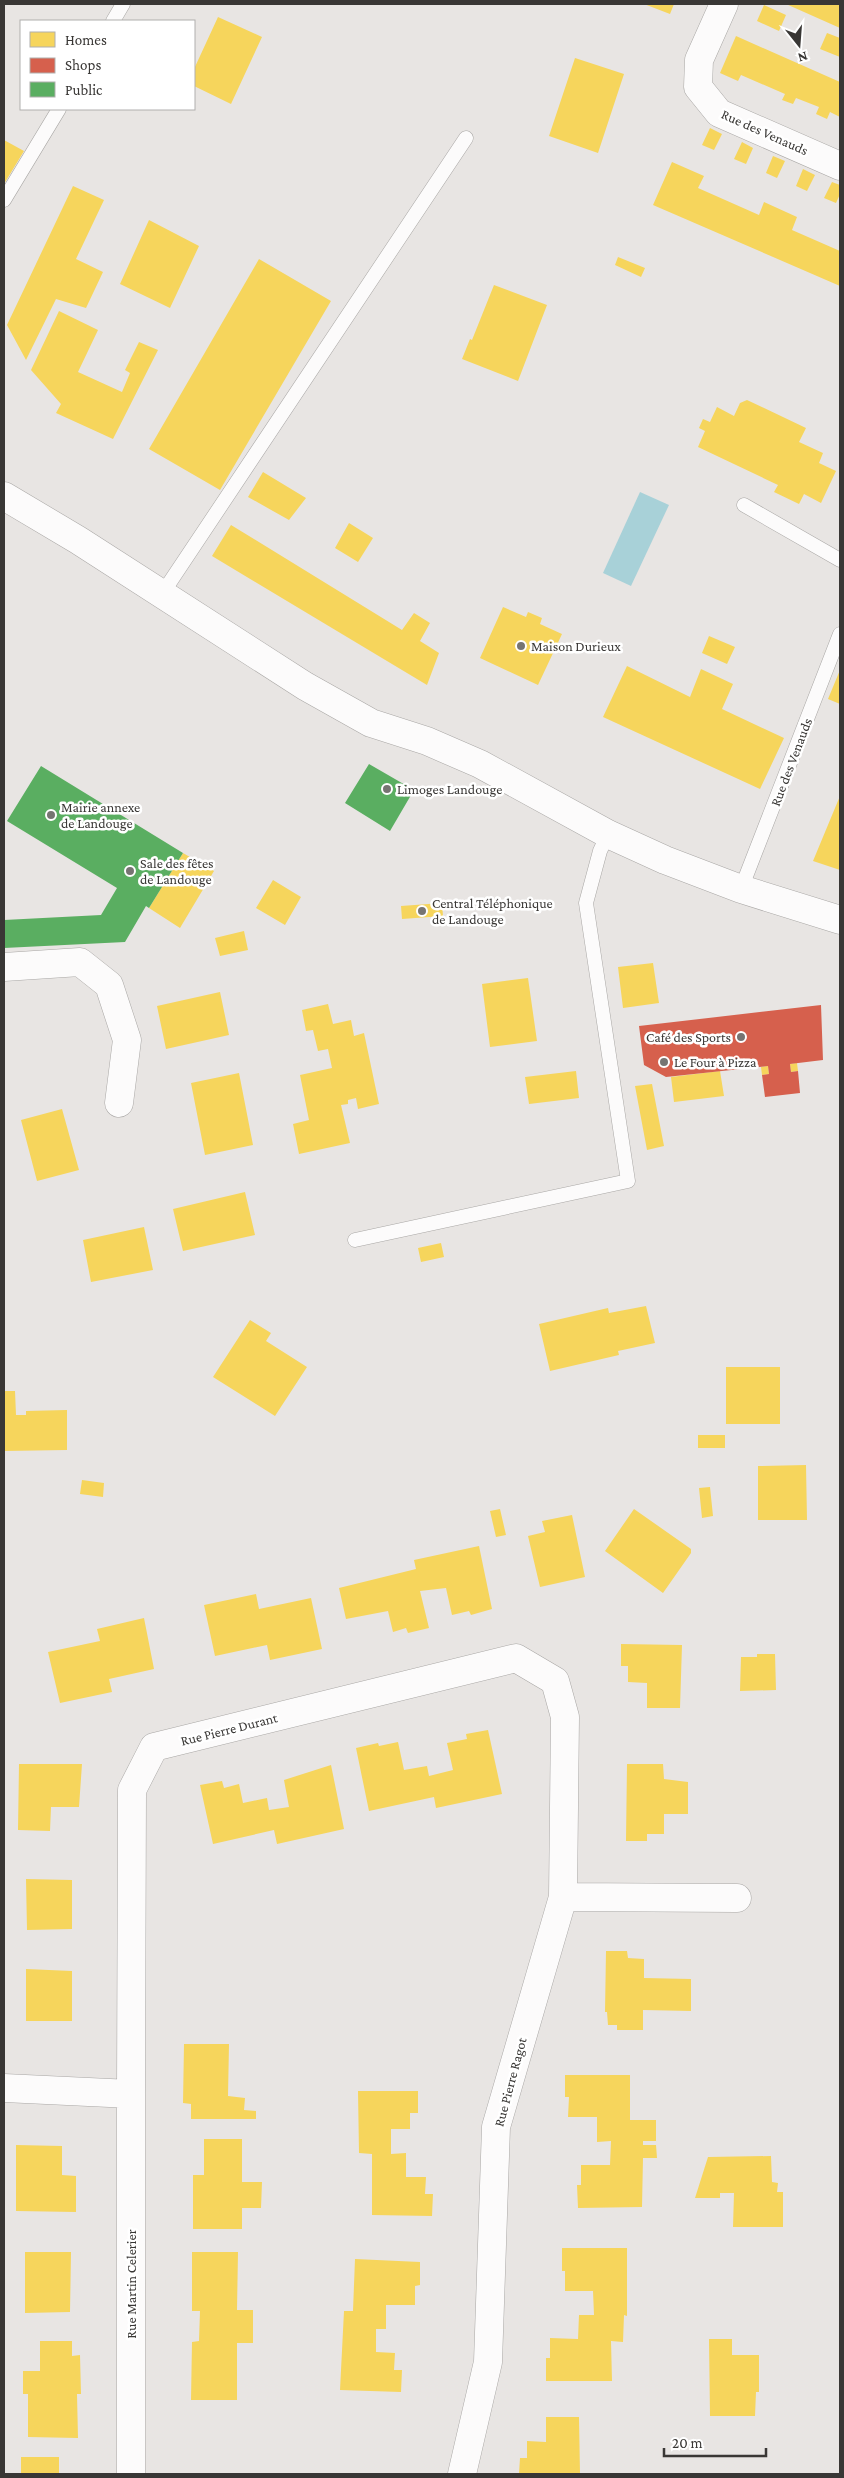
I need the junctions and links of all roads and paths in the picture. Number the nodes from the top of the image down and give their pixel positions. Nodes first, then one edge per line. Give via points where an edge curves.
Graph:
1 (123, 4) edge
2 (724, 4) edge
3 (114, 20) edge
4 (58, 110) edge
5 (466, 138) dead end
6 (840, 166) edge
7 (4, 200) edge
8 (4, 496) edge
9 (744, 505) dead end
10 (840, 560) edge
11 (162, 594) junction
12 (840, 634) edge
13 (608, 834) junction
14 (741, 889) junction
15 (840, 920) edge
16 (4, 967) edge
17 (119, 1103) dead end
18 (355, 1240) dead end
19 (563, 1897) junction
20 (737, 1898) dead end
21 (4, 2088) edge
22 (131, 2094) junction
23 (131, 2474) edge
24 (462, 2474) edge

1 - 3 lane
2 - 6 street, Rue des Venauds via 700,60 698,87 719,113
4 - 7 lane
5 - 11 lane
8 - 11 street
9 - 10 lane
11 - 13 street via 371,723 427,741 480,764
12 - 14 lane, Rue des Venauds
13 - 14 street
13 - 18 lane via 586,903 628,1181
14 - 15 street
16 - 17 street via 80,962 109,985 127,1040
19 - 20 street
19 - 22 street, Rue Pierre Durant via 565,1717 554,1681 516,1658 154,1747 132,1790
19 - 24 street, Rue Pierre Ragot via 496,2128 488,2362
21 - 22 street
22 - 23 street, Rue Martin Celerier

